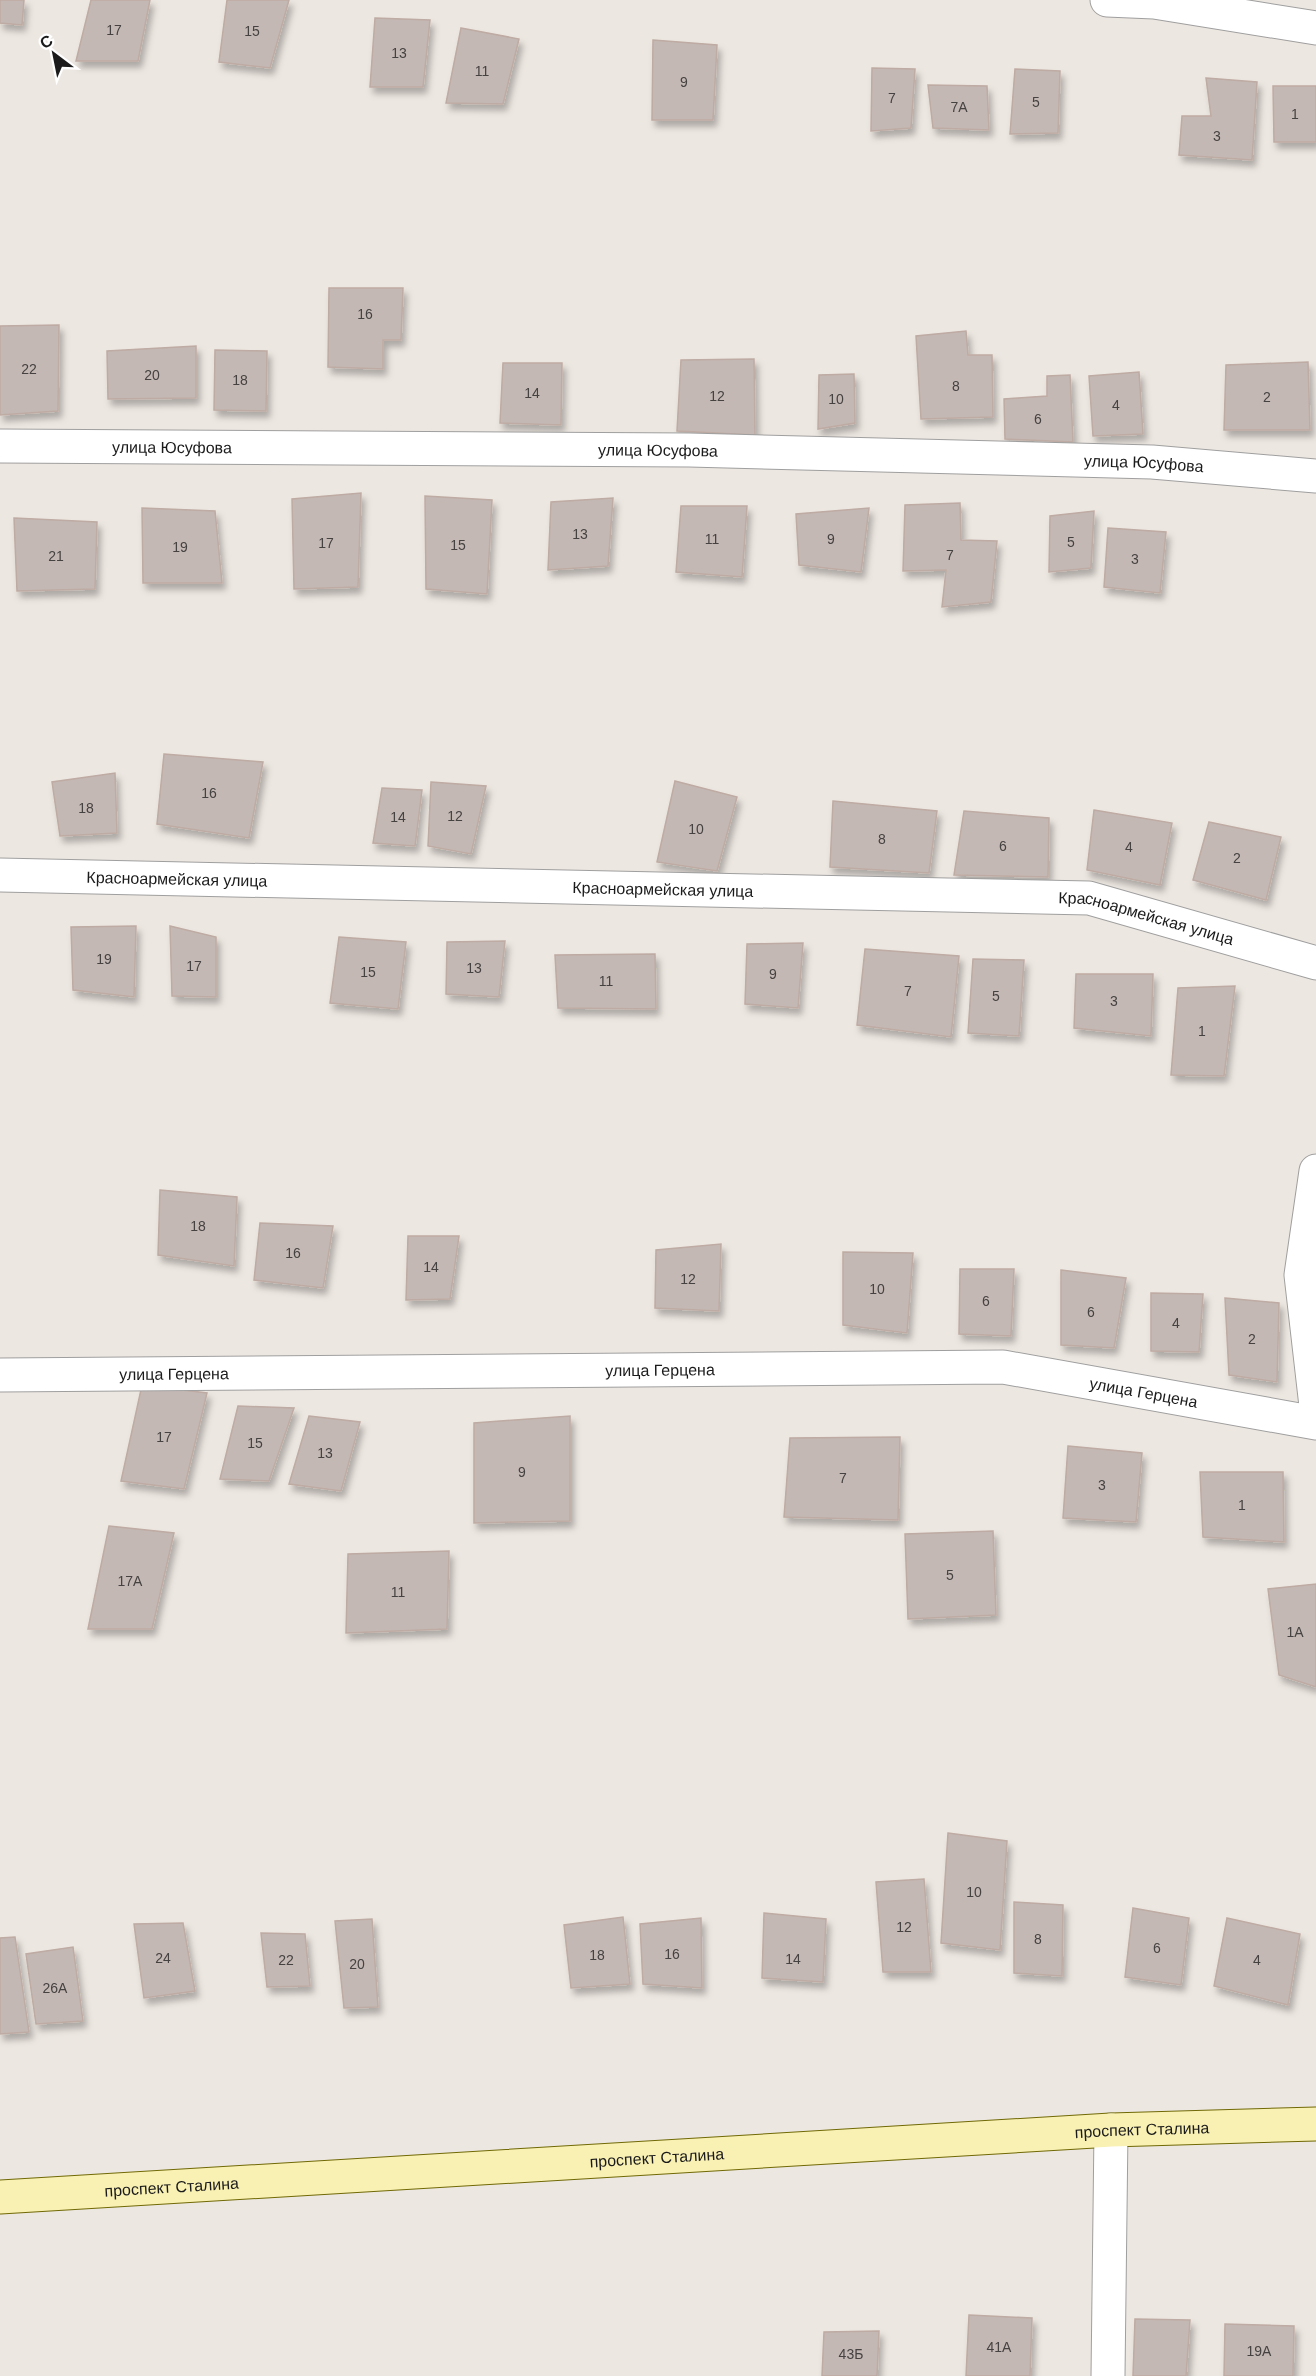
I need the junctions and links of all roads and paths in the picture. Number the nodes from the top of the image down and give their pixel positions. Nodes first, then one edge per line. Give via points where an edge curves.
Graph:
1 (1107, 0) edge
2 (1316, 28) edge
3 (0, 446) edge
4 (1316, 476) edge
5 (0, 875) edge
6 (1316, 963) edge
7 (1316, 1171) edge
8 (0, 1375) edge
9 (1316, 1406) edge
10 (1316, 1423) edge
11 (1316, 2124) edge
12 (1111, 2130) junction
13 (0, 2197) edge
14 (1107, 2376) edge

1 - 2 street via 1154,2
3 - 4 street, улица Юсуфова via 689,450 1152,462
5 - 6 street, Красноармейская улица via 1089,898
7 - 9 street via 1301,1275
8 - 10 street, улица Герцена via 1003,1367
11 - 12 street, проспект Сталина
12 - 13 street, проспект Сталина
12 - 14 street

